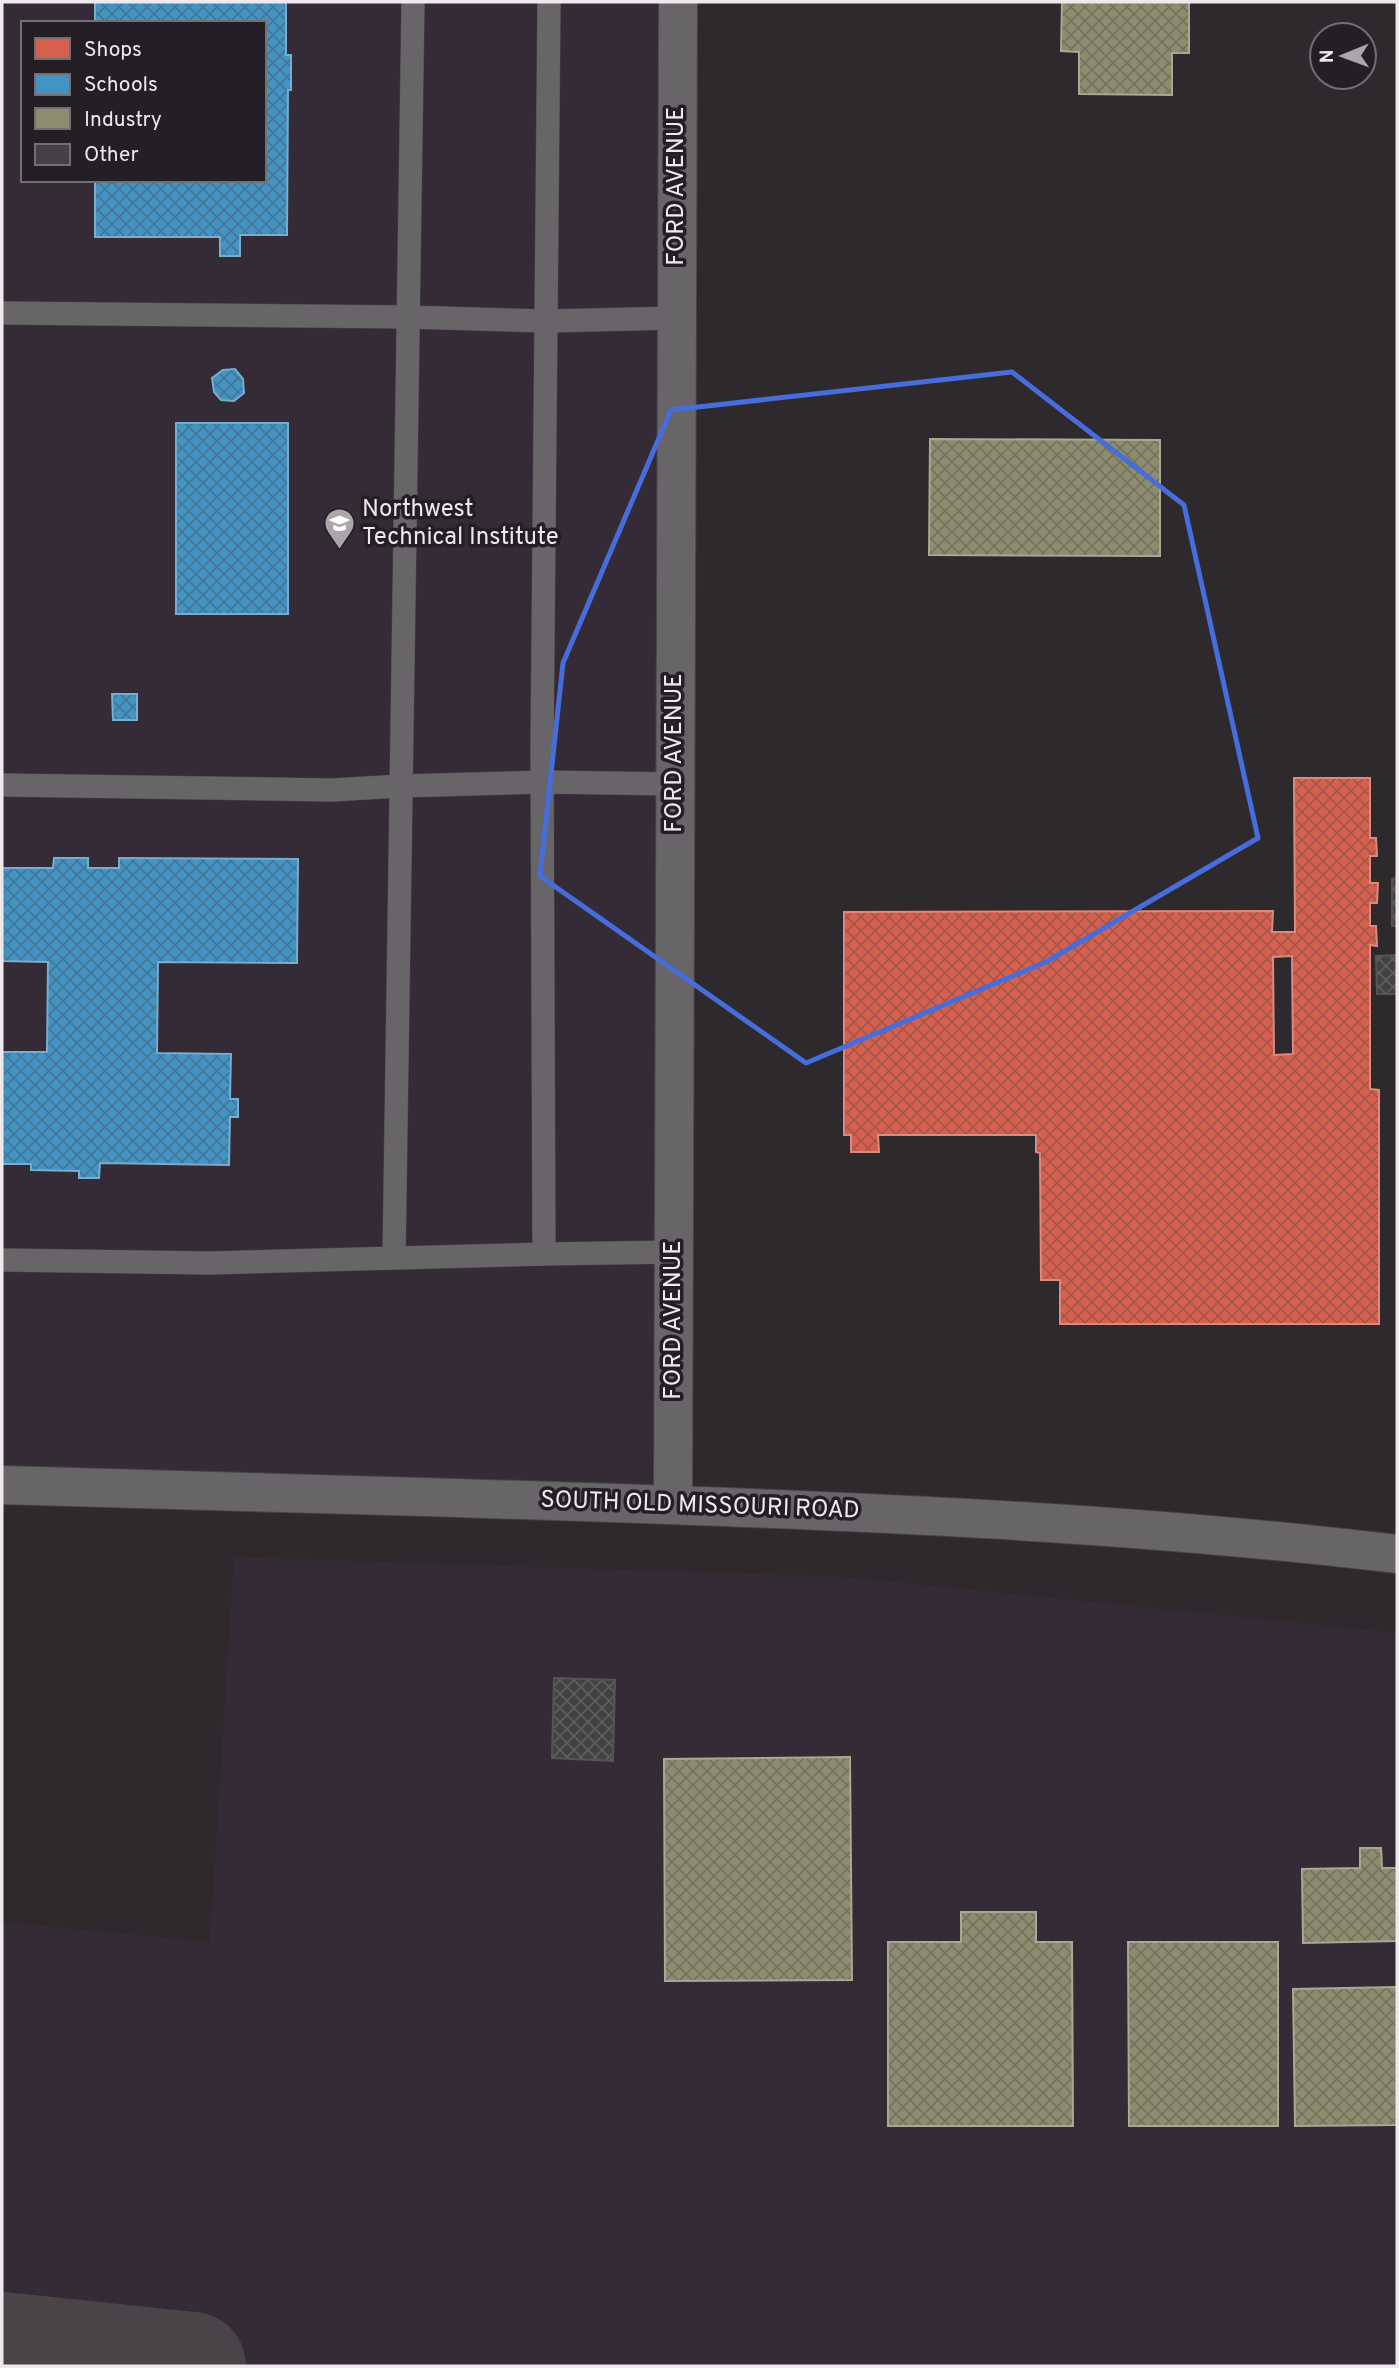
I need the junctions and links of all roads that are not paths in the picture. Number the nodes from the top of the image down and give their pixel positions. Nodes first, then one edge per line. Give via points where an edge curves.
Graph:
1 (413, 2) edge
2 (549, 2) edge
3 (678, 2) edge
4 (2, 313) edge
5 (408, 317) junction
6 (677, 318) junction
7 (546, 321) junction
8 (542, 782) junction
9 (675, 784) junction
10 (2, 785) edge
11 (401, 786) junction
12 (674, 1252) junction
13 (544, 1254) junction
14 (394, 1258) junction
15 (2, 1260) edge
16 (2, 1485) edge
17 (673, 1505) junction
18 (1397, 1554) edge

1 - 5 lane
2 - 7 lane
3 - 6 street, FORD AVENUE
4 - 5 lane
5 - 7 lane
5 - 11 lane
6 - 7 lane
6 - 9 street, FORD AVENUE
7 - 8 lane
8 - 9 lane
8 - 11 lane
8 - 13 lane
9 - 12 street, FORD AVENUE
10 - 11 lane via 332,790
11 - 14 lane
12 - 13 lane
12 - 17 street, FORD AVENUE
13 - 14 lane
14 - 15 lane via 210,1263
16 - 17 street, SOUTH OLD MISSOURI ROAD
17 - 18 street, SOUTH OLD MISSOURI ROAD via 1044,1522

